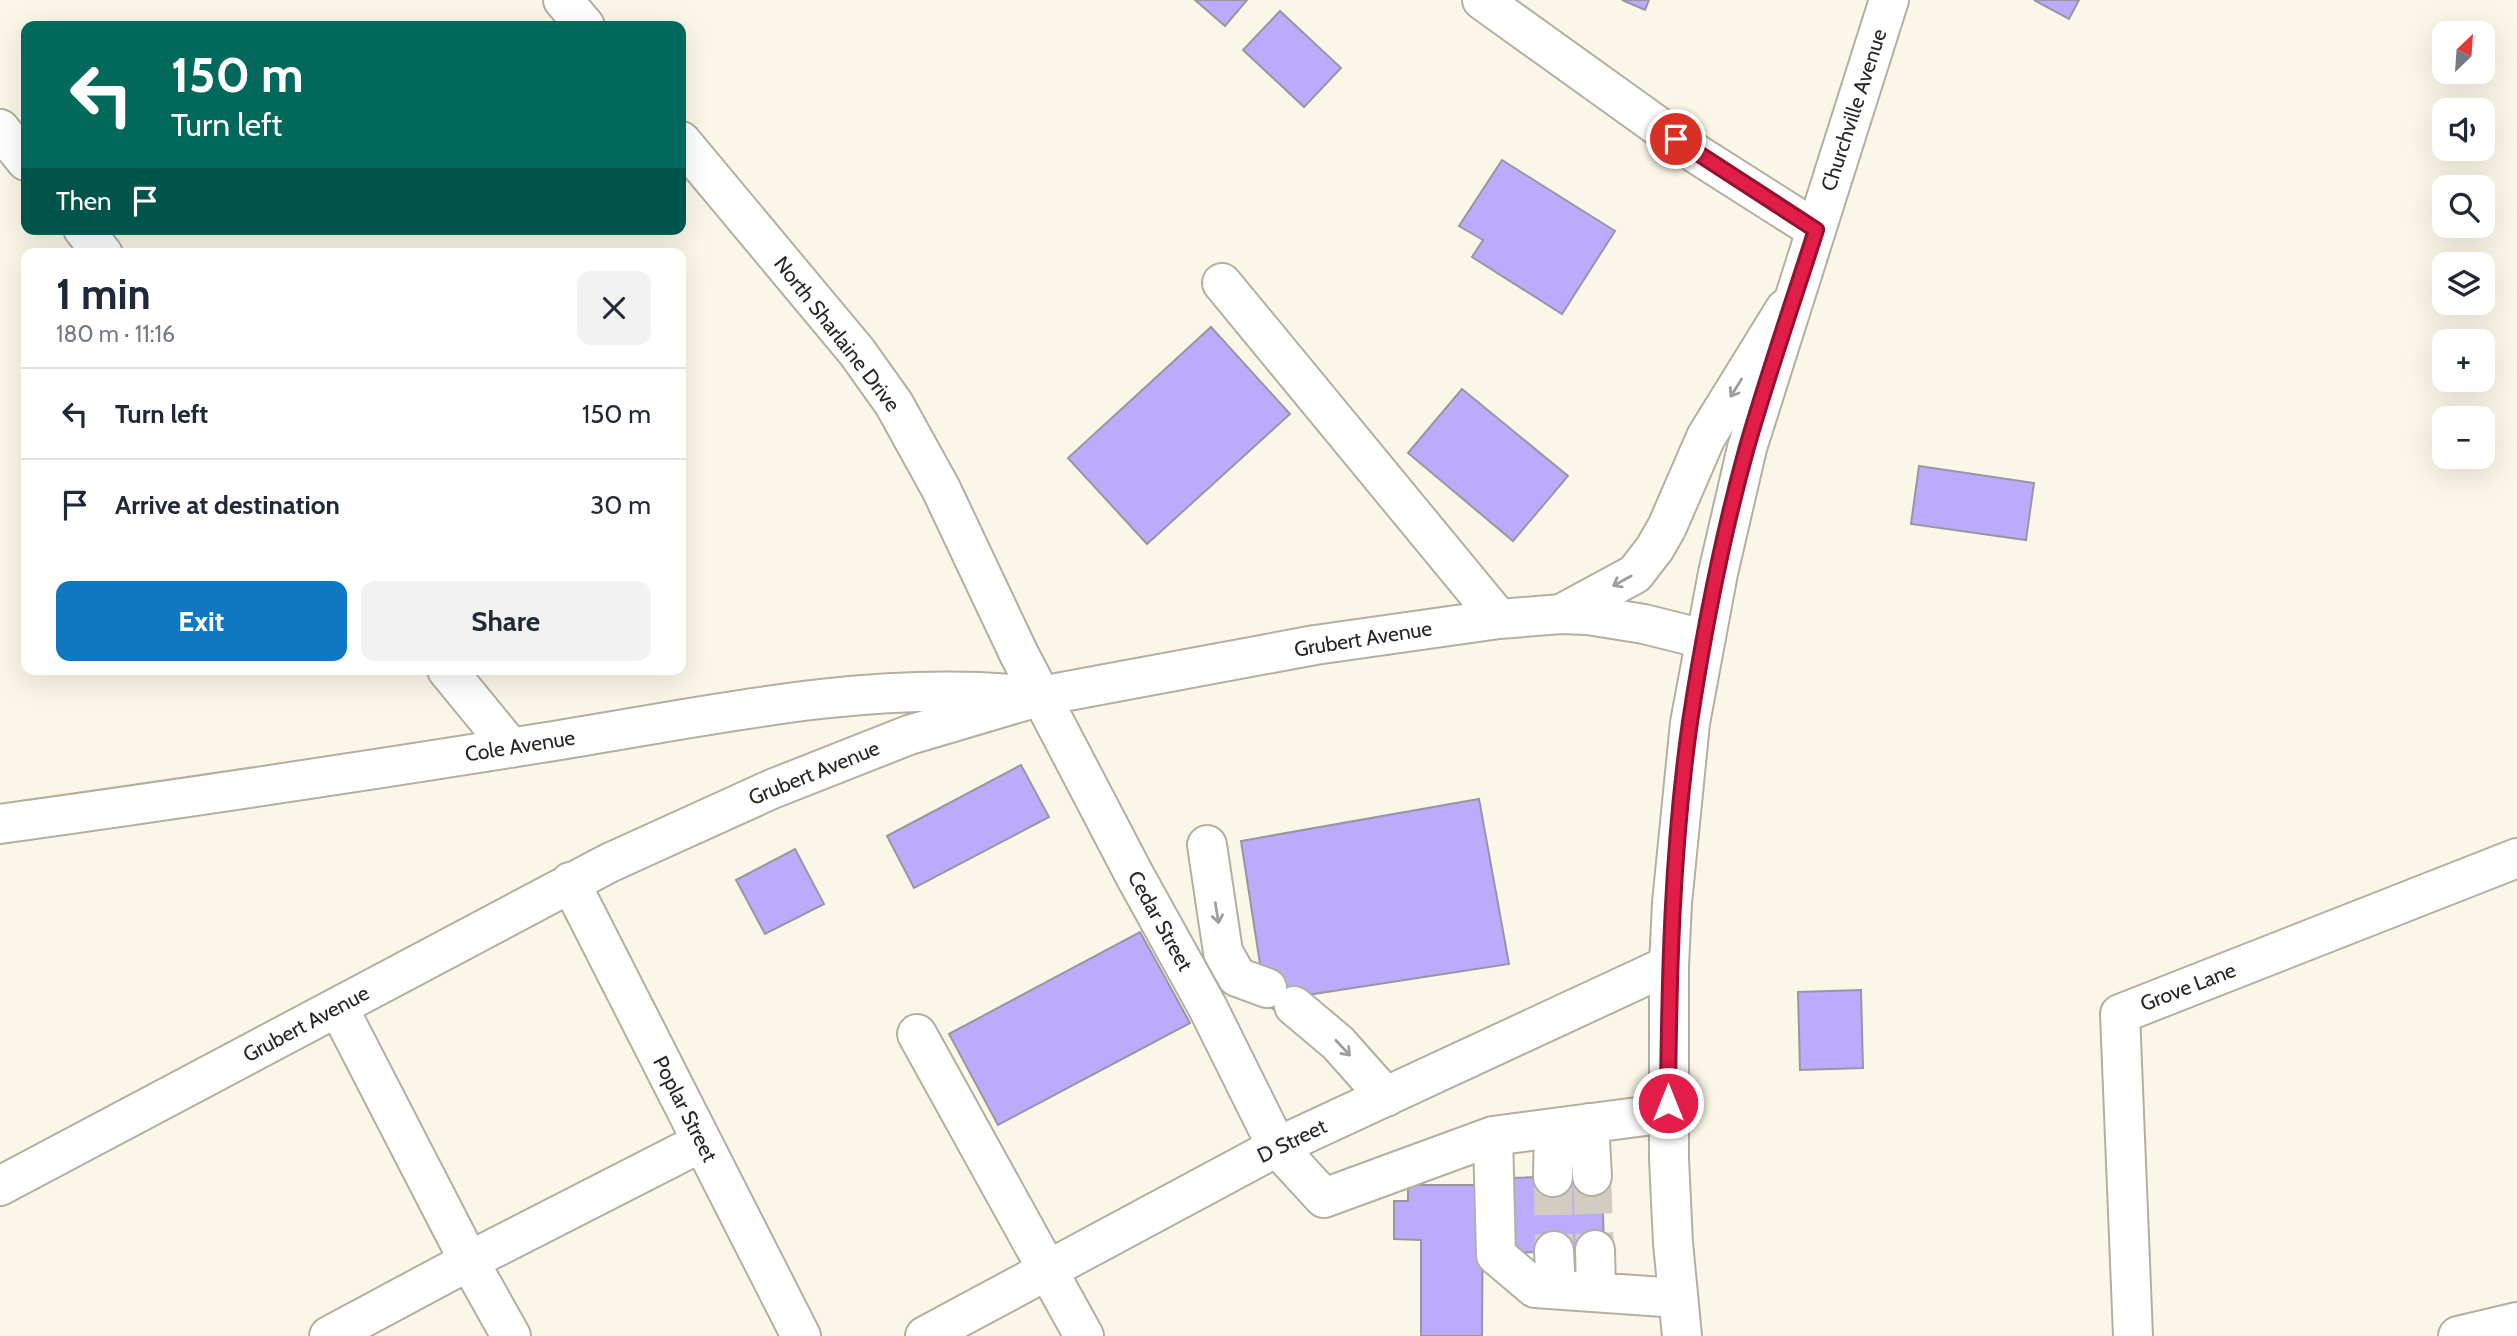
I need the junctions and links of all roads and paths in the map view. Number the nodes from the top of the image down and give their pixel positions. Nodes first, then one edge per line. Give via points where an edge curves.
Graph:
1 (563, 0) edge
2 (1482, 0) edge
3 (1889, 0) edge
4 (581, 21) edge
5 (0, 129) edge
6 (686, 147) edge
7 (21, 155) edge
8 (1816, 230) junction
9 (1222, 283) dead end
10 (1798, 288) junction
11 (1561, 614) junction
12 (1499, 619) junction
13 (1704, 639) junction
14 (451, 675) edge
15 (1041, 696) junction
16 (511, 748) junction
17 (67, 815) junction
18 (0, 824) edge
19 (1207, 845) dead end
20 (0, 852) edge
21 (2517, 858) edge
22 (570, 882) junction
23 (1669, 965) junction
24 (338, 1007) junction
25 (917, 1034) dead end
26 (1386, 1097) junction
27 (1668, 1113) junction
28 (1572, 1126) junction
29 (1493, 1136) junction
30 (702, 1142) junction
31 (1277, 1147) junction
32 (1592, 1176) tunnel mouth
33 (1553, 1177) tunnel mouth
34 (0, 1186) edge
35 (1595, 1250) tunnel mouth
36 (1554, 1251) tunnel mouth
37 (468, 1261) junction
38 (1049, 1270) junction
39 (1556, 1289) junction
40 (1596, 1291) junction
41 (1678, 1298) junction
42 (2517, 1322) edge
43 (329, 1336) edge
44 (511, 1336) edge
45 (802, 1336) edge
46 (925, 1336) edge
47 (1084, 1336) edge
48 (1682, 1336) edge
49 (2133, 1336) edge
50 (2458, 1336) edge

1 - 4 street
2 - 8 street via 1698,155
3 - 8 street, Churchville Avenue
5 - 7 street
6 - 15 street, North Sharlaine Drive via 857,352 894,404 941,489
8 - 10 street, Churchville Avenue
9 - 12 street
10 -> 11 street via 1706,437 1655,548 1635,574
10 - 13 street, Churchville Avenue via 1747,448
11 - 12 street, Grubert Avenue
11 - 13 street, Grubert Avenue via 1644,624
12 - 15 street, Grubert Avenue via 1315,645
13 - 23 street, Churchville Avenue via 1690,723
14 - 16 street
15 - 16 street, Cole Avenue via 948,690 875,692
15 - 22 street, Grubert Avenue via 909,735 828,766
15 - 31 street, Cedar Street
16 - 17 street, Cole Avenue
17 - 18 street, Cole Avenue
17 - 20 street
19 -> 26 street via 1223,952 1237,977 1280,997 1338,1042
21 - 49 street, Grove Lane via 2120,1014
22 - 24 street, Grubert Avenue
22 - 30 street, Poplar Street
23 - 26 street, D Street
23 - 27 street, Churchville Avenue
24 - 34 street, Grubert Avenue
24 - 37 street
25 - 38 street
26 - 31 street, D Street
27 - 28 street
27 - 41 street, Churchville Avenue
28 - 29 street
28 - 32 street
28 - 33 street
29 - 31 street, Cedar Street via 1324,1198
29 - 39 street via 1496,1255 1535,1288
30 - 37 street
30 - 45 street, Poplar Street
31 - 38 street, D Street
35 - 40 street
36 - 39 street
37 - 43 street
37 - 44 street
38 - 46 street, D Street
38 - 47 street
39 - 40 street
40 - 41 street
41 - 48 street, Churchville Avenue
42 - 50 street

